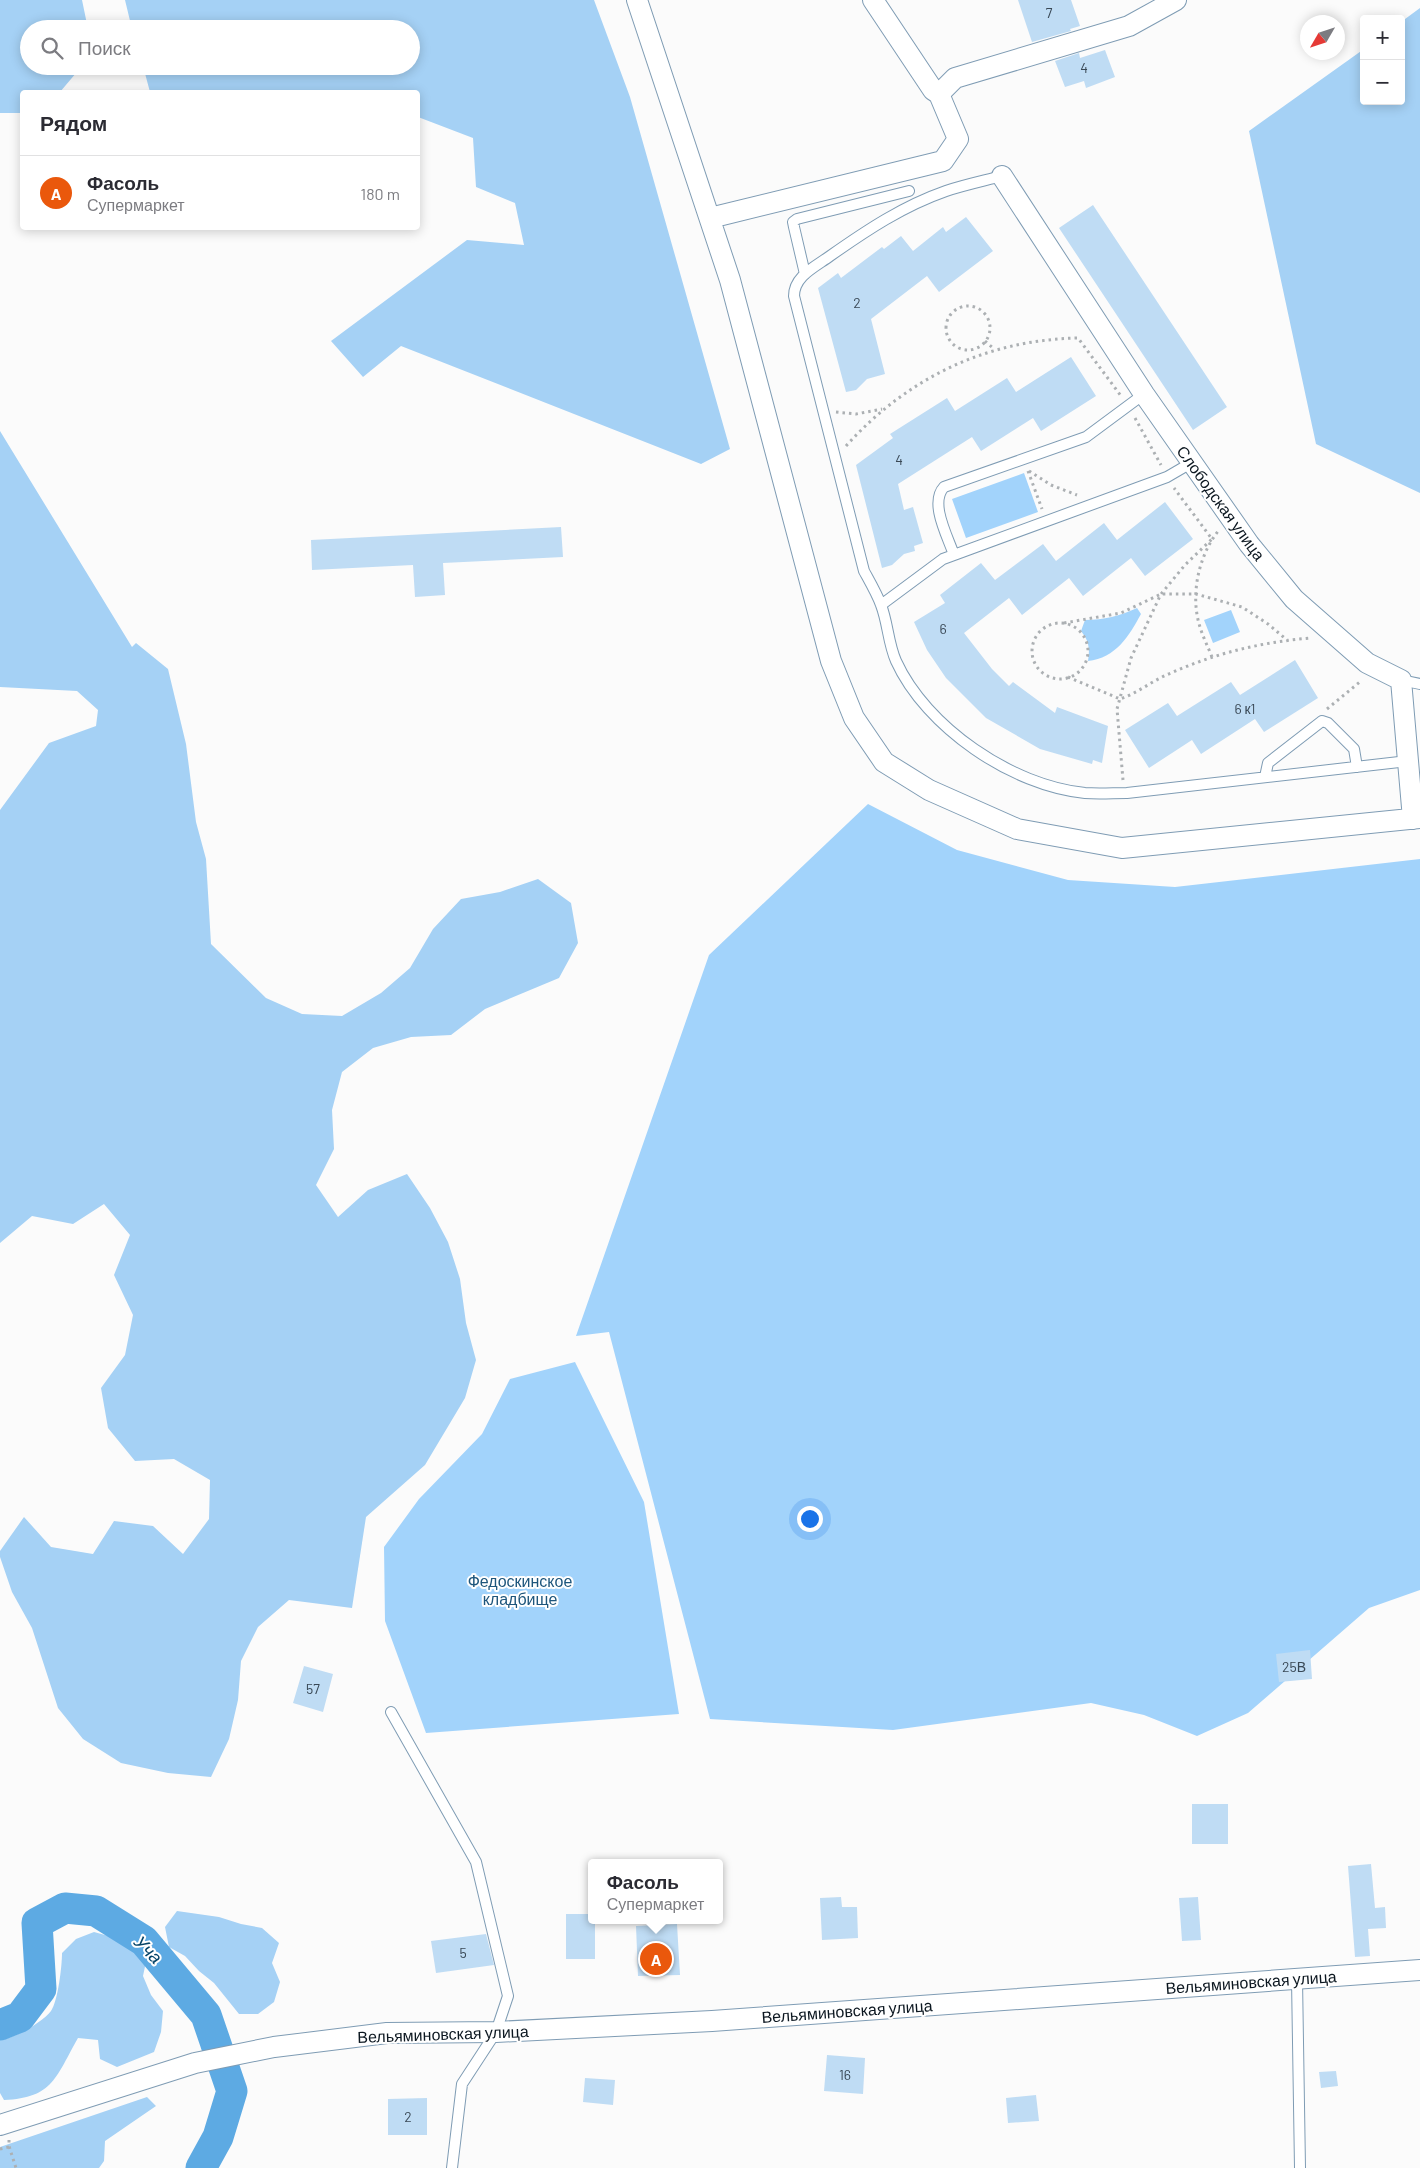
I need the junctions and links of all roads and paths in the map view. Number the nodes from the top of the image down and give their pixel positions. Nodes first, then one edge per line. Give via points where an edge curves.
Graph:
1 (638, 0) edge
2 (873, 0) edge
3 (1176, 0) edge
4 (939, 94) junction
5 (1002, 176) joint
6 (909, 190) dead end
7 (710, 218) junction
8 (805, 274) junction
9 (985, 341) junction
10 (995, 349) junction
11 (1136, 400) junction
12 (883, 409) junction
13 (823, 410) junction
14 (835, 458) junction
15 (1024, 458) junction
16 (1191, 463) junction
17 (1028, 470) junction
18 (1167, 477) junction
19 (1099, 502) junction
20 (1230, 517) junction
21 (1047, 521) junction
22 (1212, 538) junction
23 (954, 555) junction
24 (1161, 594) junction
25 (1196, 594) junction
26 (881, 605) junction
27 (1064, 623) junction
28 (1328, 628) junction
29 (1287, 640) junction
30 (1212, 657) junction
31 (1377, 668) junction
32 (1068, 677) junction
33 (1411, 682) edge
34 (1120, 699) junction
35 (1322, 721) junction
36 (1408, 761) junction
37 (1357, 767) junction
38 (1265, 777) junction
39 (1124, 793) junction
40 (1416, 818) edge
41 (391, 1712) dead end
42 (1420, 1970) edge
43 (1297, 1979) junction
44 (496, 2032) junction
45 (3, 2120) edge
46 (0, 2149) edge
47 (16, 2168) edge
48 (452, 2168) edge
49 (1300, 2168) edge

1 - 7 street
2 - 4 street via 933,90
3 - 4 street via 1129,26 955,78
4 - 7 street via 958,139 943,161
5 - 8 lane via 946,191 900,211 872,226
5 - 11 street, Слободская улица
6 - 8 lane via 796,219 794,228
7 - 40 street via 730,280 831,661 854,718 884,762 929,790 1017,829 1122,848
8 - 13 lane via 794,288 794,296
9 - 9 path via 975,349 953,345 945,331 948,316 960,306 976,306 983,310 990,324
9 - 10 path
10 - 11 path via 1033,341 1078,338
10 - 12 path via 930,376
11 - 15 lane via 1086,437
11 - 16 street, Слободская улица
11 - 18 path
12 - 13 path via 856,414
12 - 14 path
13 - 14 lane
14 - 26 lane via 864,571
15 - 17 path
15 - 23 lane via 951,483 938,492 937,506
16 - 18 lane
16 - 20 street, Слободская улица
17 - 19 path via 1051,484
17 - 21 path
18 - 19 lane
18 - 22 path
19 - 21 lane
20 - 22 path
20 - 28 street, Слободская улица via 1294,599
21 - 23 lane
22 - 24 path
22 - 25 path via 1203,557
23 - 26 lane via 943,559
24 - 25 path
24 - 27 path via 1121,613
24 - 34 path via 1131,658
25 - 29 path via 1242,607
25 - 30 path via 1200,628
26 - 39 lane via 895,660 916,696 952,732 995,762 1041,784 1085,793
27 - 32 path via 1079,631 1087,646 1085,663
27 - 32 path via 1055,623 1040,631 1035,638 1032,655 1047,676
28 - 29 path via 1320,637
28 - 31 street, Слободская улица
29 - 30 path via 1239,648
30 - 34 path
31 - 33 street, Слободская улица
31 - 35 path via 1326,710
32 - 34 path
33 - 36 street, Слободская улица
34 - 39 path via 1117,709
35 - 37 lane via 1354,749
35 - 38 lane via 1268,763
36 - 37 lane
36 - 40 street, Слободская улица
37 - 38 lane
38 - 39 lane
41 - 44 lane via 476,1862 508,1996
42 - 43 street, Вельяминовская улица
43 - 44 street, Вельяминовская улица via 712,2021
43 - 49 lane
44 - 45 street, Вельяминовская улица via 387,2033 274,2047 194,2063
44 - 48 lane via 462,2084
46 - 47 path via 9,2146

